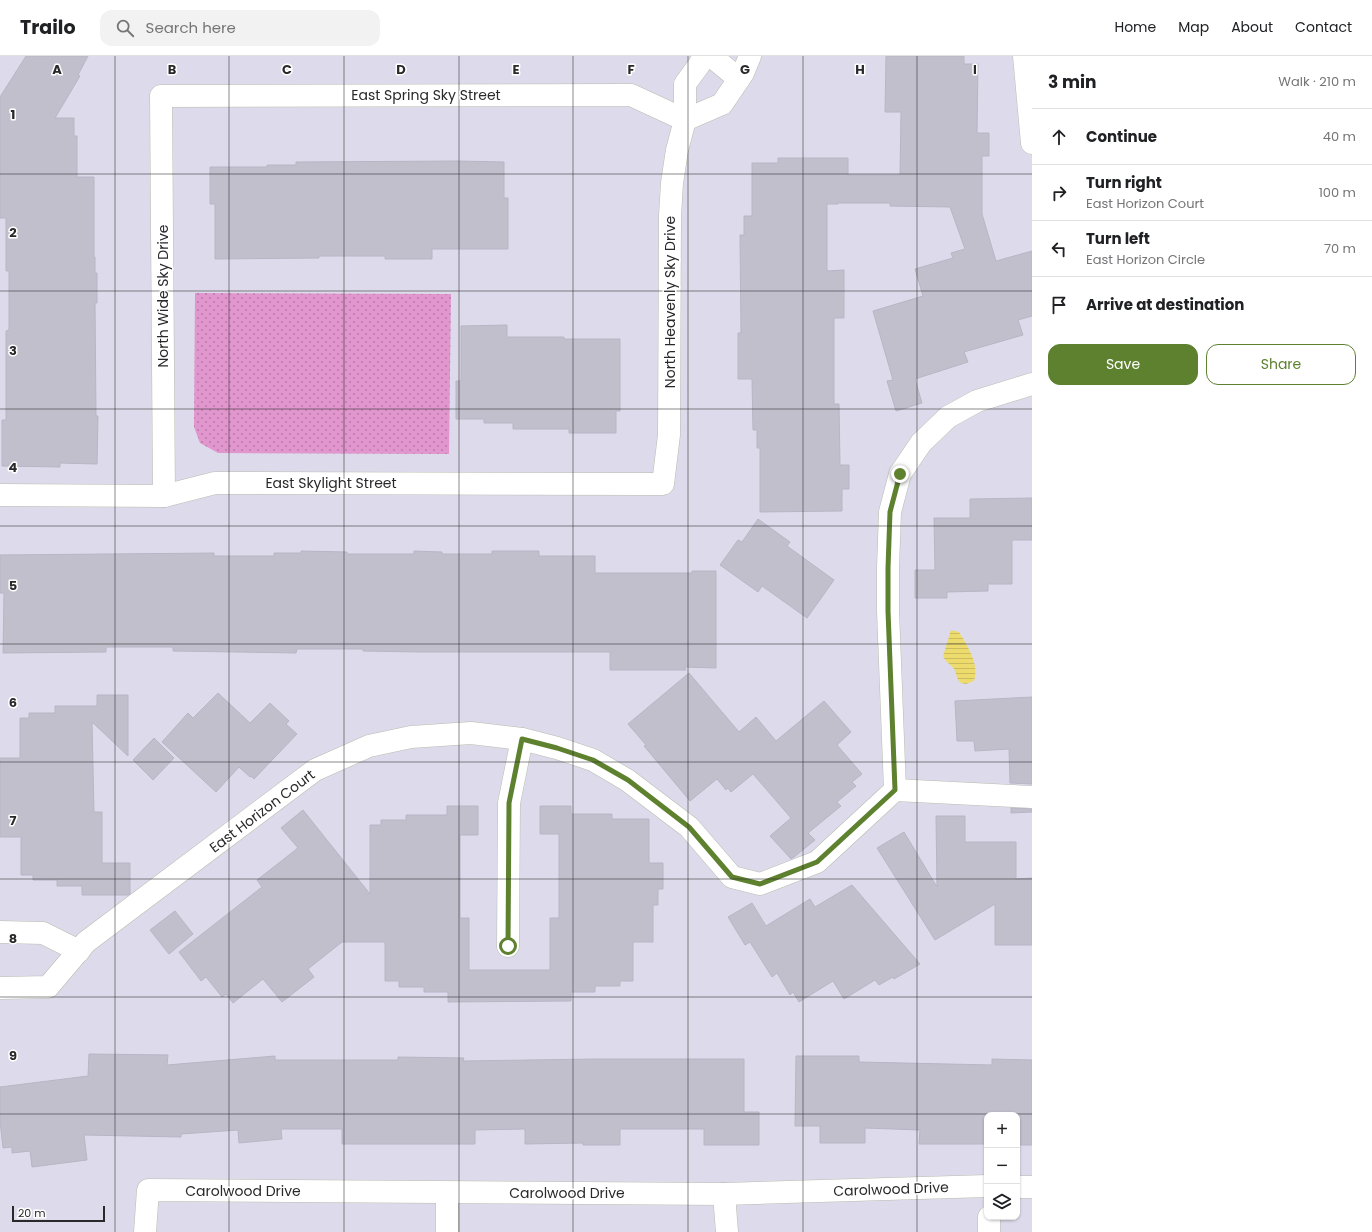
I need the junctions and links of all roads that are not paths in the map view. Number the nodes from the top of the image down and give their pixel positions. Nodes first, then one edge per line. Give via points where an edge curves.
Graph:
1 (704, 56) edge
2 (711, 56) edge
3 (750, 56) edge
4 (1024, 56) edge
5 (739, 79) junction
6 (161, 96) joint
7 (685, 120) junction
8 (1032, 143) edge
9 (1032, 384) edge
10 (663, 484) joint
11 (0, 495) edge
12 (164, 496) junction
13 (522, 739) junction
14 (895, 790) junction
15 (1032, 798) edge
16 (0, 932) edge
17 (508, 946) dead end
18 (79, 951) junction
19 (0, 988) edge
20 (984, 1186) edge
21 (1020, 1187) edge
22 (1032, 1187) edge
23 (446, 1193) junction
24 (724, 1194) junction
25 (989, 1220) edge
26 (145, 1232) edge
27 (447, 1232) edge
28 (727, 1232) edge
29 (989, 1232) edge

1 - 7 street, North Heavenly Sky Drive via 686,84
2 - 5 street
3 - 5 street
4 - 8 street
5 - 7 street via 722,104
6 - 7 street, East Spring Sky Street via 631,95
6 - 12 street, North Wide Sky Drive
7 - 10 street, North Heavenly Sky Drive via 677,150 670,216 669,435
9 - 14 street via 977,401 948,417 921,443 900,474 890,512 888,568
10 - 12 street, East Skylight Street via 214,483
11 - 12 street, East Skylight Street
13 - 14 street, East Horizon Court via 593,760 628,780 689,827 732,877 760,884 817,862
13 - 17 street via 509,803
13 - 18 street, East Horizon Court via 471,734 411,736 369,746 315,770 86,942
14 - 15 street
16 - 18 street via 43,933
18 - 19 street, East Horizon Court via 48,987
20 - 24 street, Carolwood Drive
21 - 22 street
23 - 24 street, Carolwood Drive
23 - 26 street, Carolwood Drive via 148,1190
23 - 27 street
24 - 28 street
25 - 29 street

